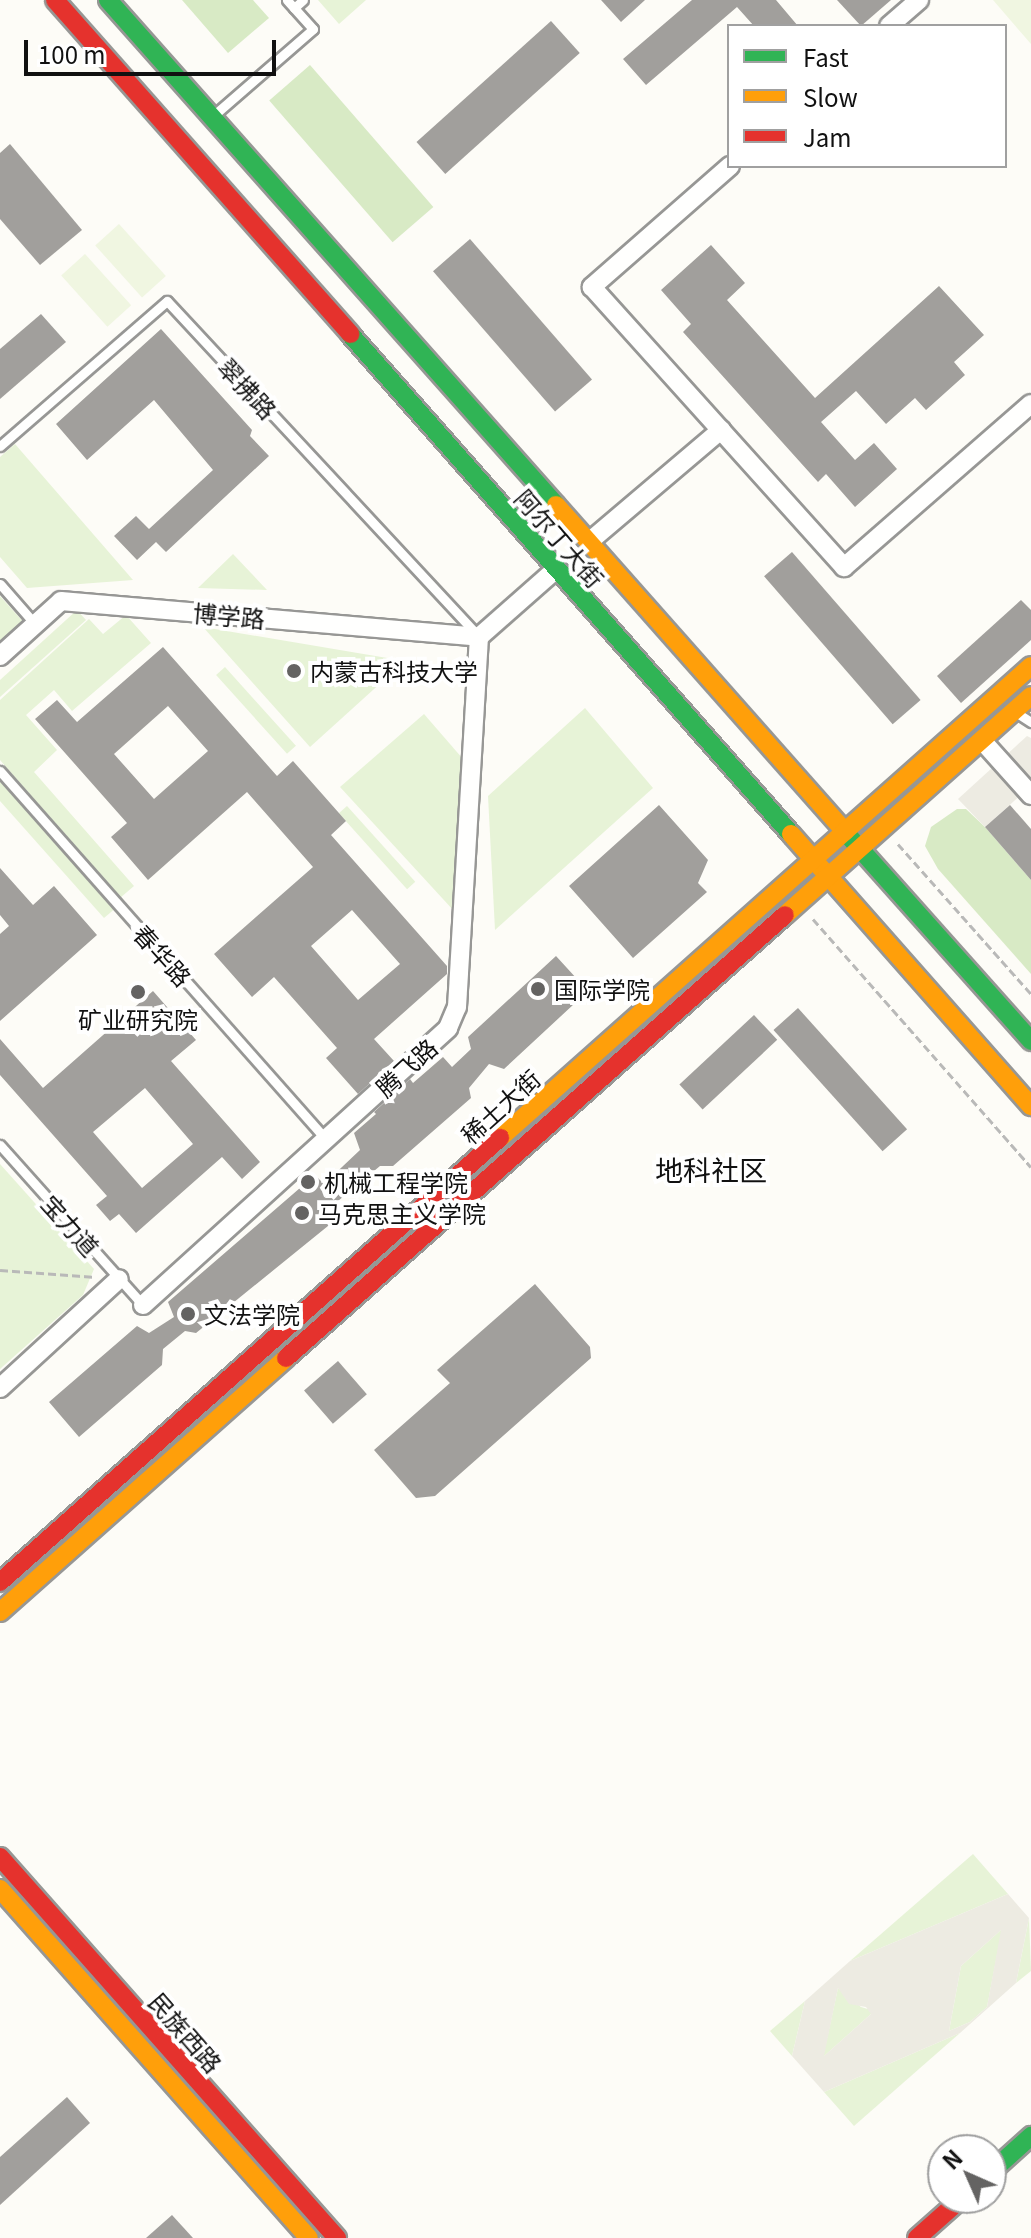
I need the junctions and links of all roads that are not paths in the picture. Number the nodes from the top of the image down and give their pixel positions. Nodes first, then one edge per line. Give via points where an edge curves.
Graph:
1 (55, 0) edge
2 (108, 0) edge
3 (303, 0) edge
4 (919, 0) edge
5 (290, 4) edge
6 (891, 24) edge
7 (212, 117) junction
8 (728, 168) edge
9 (1031, 404) edge
10 (721, 430) junction
11 (0, 446) edge
12 (590, 541) junction
13 (556, 569) junction
14 (2, 589) edge
15 (35, 624) junction
16 (479, 637) junction
17 (0, 656) edge
18 (1031, 666) edge
19 (1031, 696) edge
20 (1014, 711) junction
21 (1031, 722) edge
22 (987, 746) dead end
23 (0, 771) edge
24 (1031, 795) edge
25 (847, 829) junction
26 (861, 845) junction
27 (813, 860) junction
28 (826, 875) junction
29 (1031, 1041) edge
30 (1031, 1106) edge
31 (326, 1139) junction
32 (0, 1145) edge
33 (119, 1279) junction
34 (143, 1305) joint
35 (0, 1388) edge
36 (0, 1582) edge
37 (0, 1612) edge
38 (0, 1857) edge
39 (0, 1889) edge
40 (1031, 2136) edge
41 (1007, 2158) edge
42 (944, 2214) edge
43 (309, 2238) edge
44 (337, 2238) edge
45 (917, 2238) edge

1 - 13 main road, 阿尔丁大街
2 - 7 main road, 阿尔丁大街
3 - 5 lane
4 - 6 street
5 - 7 lane via 313,29
7 - 12 main road, 阿尔丁大街
8 - 10 street via 592,287
9 - 10 street via 844,567
10 - 12 street
11 - 16 lane, 翠拂路 via 167,301
12 - 25 main road, 阿尔丁大街
13 - 16 street
13 - 27 main road, 阿尔丁大街
14 - 15 lane
15 - 16 street, 博学路 via 61,601
15 - 17 street, 博学路
16 - 31 street, 腾飞路 via 457,1007 448,1028
18 - 25 main road, 稀土大街
19 - 20 main road, 稀土大街
20 - 21 lane
20 - 26 main road, 稀土大街
22 - 24 street
23 - 31 lane, 春华路
25 - 26 main road, 阿尔丁大街
25 - 27 main road, 稀土大街
26 - 28 main road, 稀土大街
26 - 29 main road, 阿尔丁大街
27 - 28 main road, 阿尔丁大街
27 - 36 main road, 稀土大街
28 - 30 main road, 阿尔丁大街
28 - 37 main road, 稀土大街
31 - 34 street, 腾飞路
32 - 33 lane, 宝力道
33 - 34 lane, 宝力道
33 - 35 street
38 - 44 main road, 民族西路
39 - 43 main road, 民族西路
40 - 41 main road
42 - 45 main road

